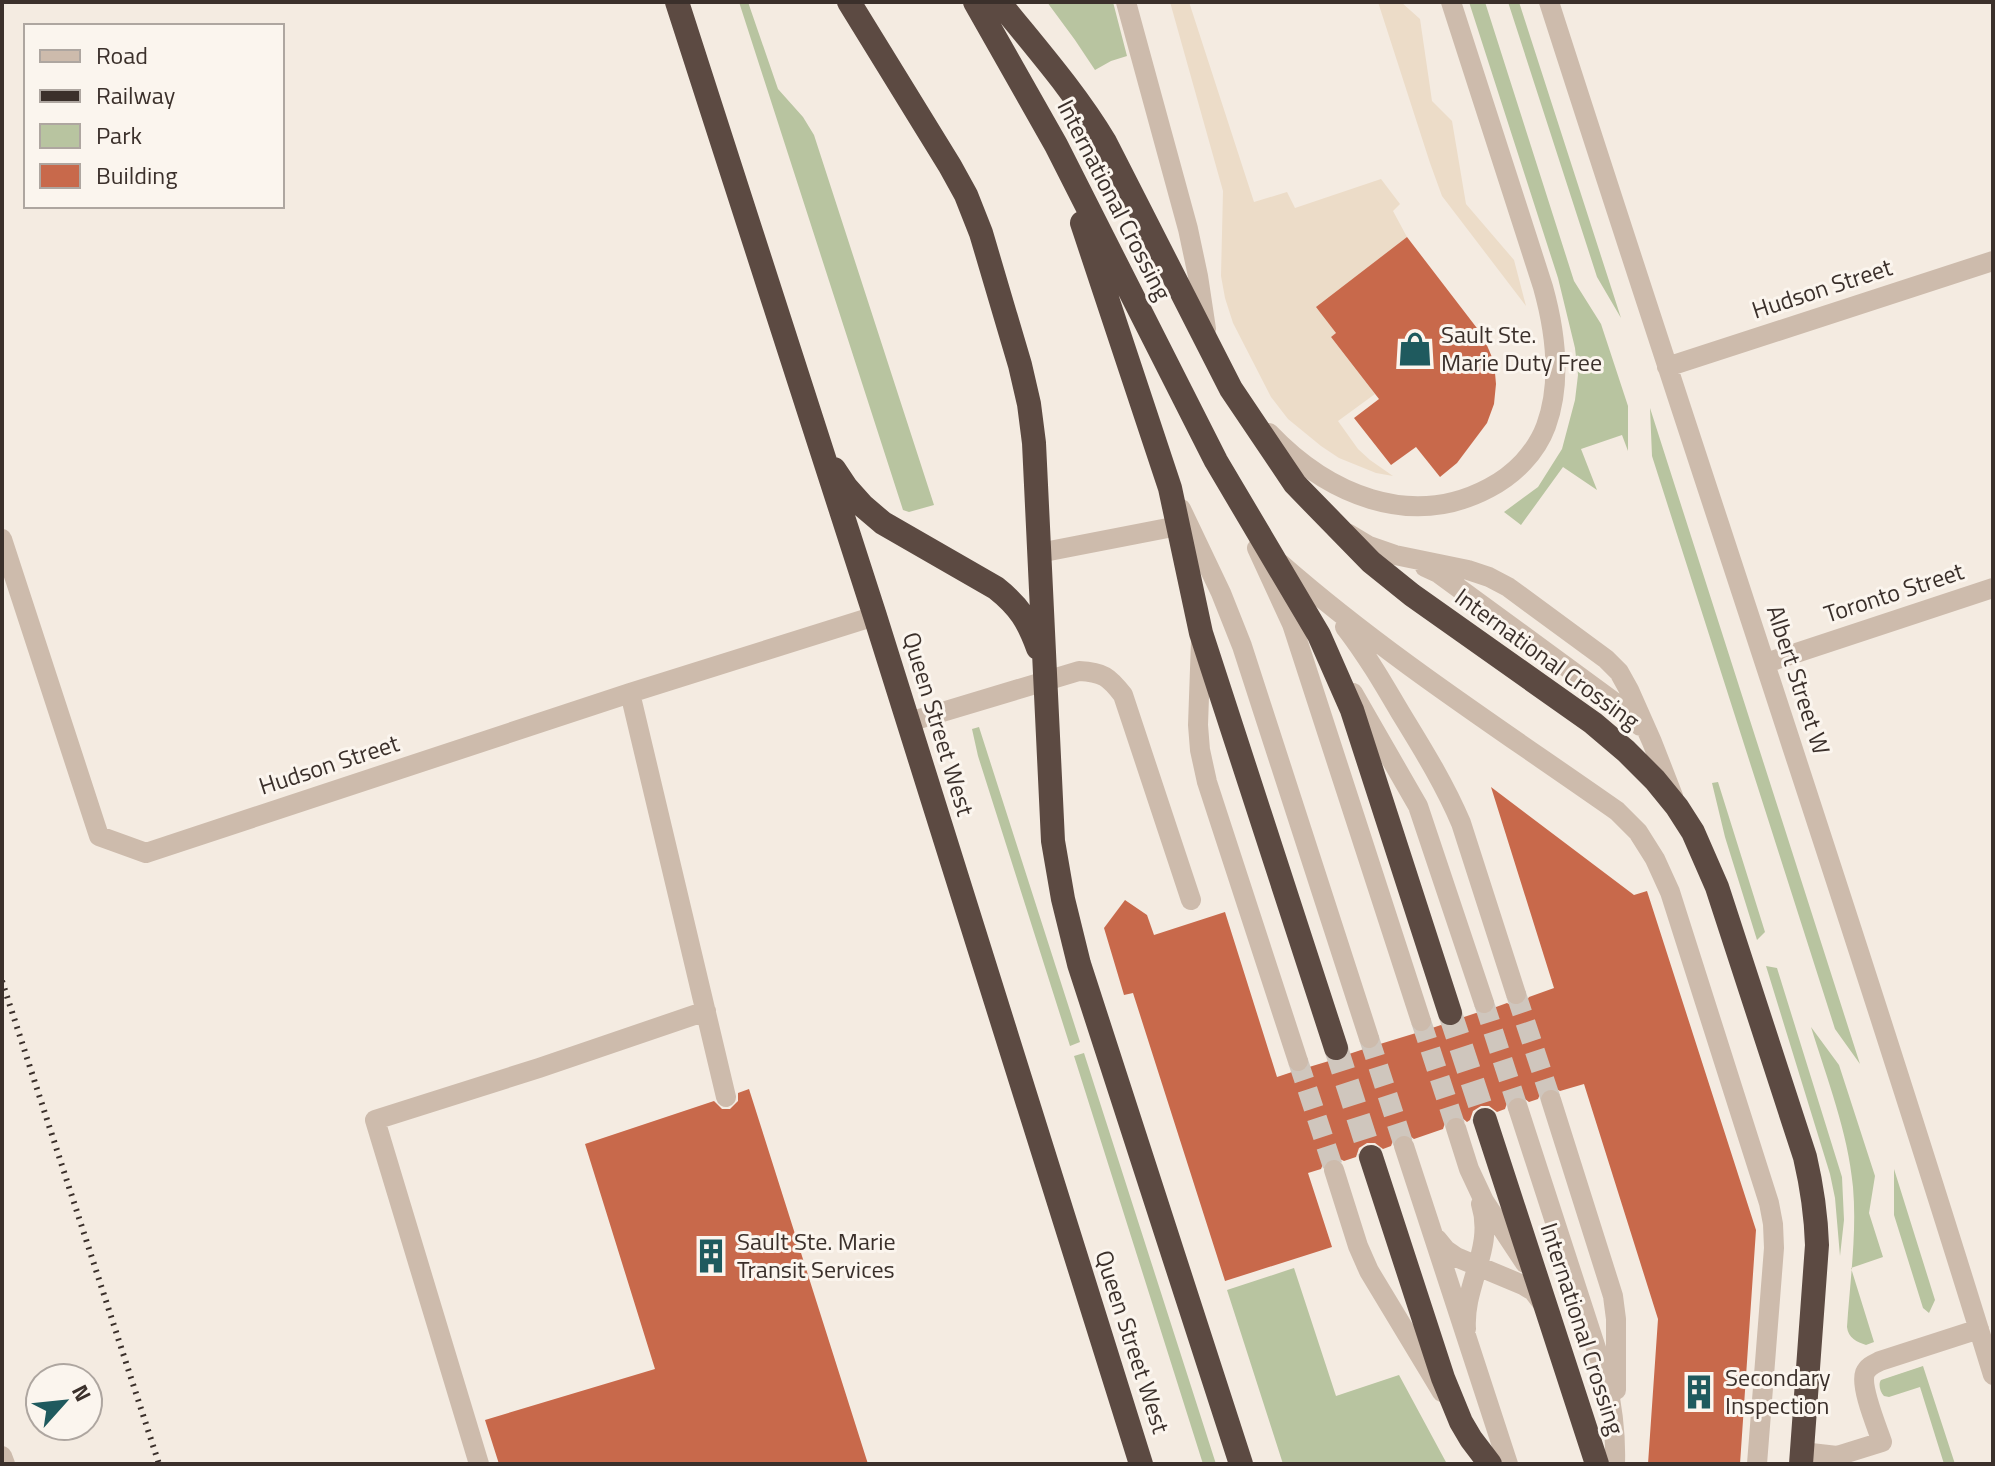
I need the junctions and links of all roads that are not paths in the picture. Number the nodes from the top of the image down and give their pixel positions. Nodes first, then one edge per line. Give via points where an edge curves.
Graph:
1 (677, 2) edge
2 (849, 2) edge
3 (975, 2) edge
4 (999, 2) edge
5 (1126, 2) edge
6 (1451, 2) edge
7 (1549, 2) edge
8 (1056, 145) junction
9 (1993, 261) edge
10 (1211, 348) junction
11 (1667, 367) junction
12 (1231, 389) junction
13 (817, 439) junction
14 (1216, 461) junction
15 (1170, 488) junction
16 (1331, 523) junction
17 (1178, 526) junction
18 (2, 539) edge
19 (1039, 553) junction
20 (1395, 555) junction
21 (1274, 557) junction
22 (1993, 588) edge
23 (1325, 602) junction
24 (875, 616) junction
25 (1201, 633) junction
26 (1319, 635) junction
27 (1766, 663) junction
28 (1045, 680) junction
29 (630, 693) junction
30 (909, 722) junction
31 (1652, 742) junction
32 (1677, 807) junction
33 (1191, 900) dead end
34 (1516, 994) tunnel mouth
35 (1484, 1003) tunnel mouth
36 (706, 1011) junction
37 (1450, 1013) tunnel mouth
38 (1421, 1021) tunnel mouth
39 (1369, 1038) tunnel mouth
40 (1336, 1048) tunnel mouth
41 (1298, 1061) tunnel mouth
42 (726, 1097) dead end
43 (1551, 1100) tunnel mouth
44 (1518, 1108) tunnel mouth
45 (1485, 1120) tunnel mouth
46 (1456, 1128) tunnel mouth
47 (1404, 1146) tunnel mouth
48 (1371, 1157) tunnel mouth
49 (1469, 1169) junction
50 (1334, 1170) tunnel mouth
51 (1429, 1225) junction
52 (1478, 1266) junction
53 (1544, 1302) junction
54 (1979, 1329) junction
55 (1467, 1340) junction
56 (1993, 1375) edge
57 (1461, 1422) junction
58 (1616, 1437) junction
59 (2, 1456) edge
60 (1802, 1458) edge
61 (5, 1464) edge
62 (479, 1464) edge
63 (1141, 1464) edge
64 (1241, 1464) edge
65 (1490, 1464) edge
66 (1508, 1464) edge
67 (1597, 1464) edge
68 (1615, 1464) edge
69 (1757, 1464) edge

1 - 13 highway, Queen Street West
2 - 19 highway via 950,166 981,233 1029,404
3 - 8 highway, International Crossing
4 - 10 highway, International Crossing via 1098,130
5 - 10 street via 1188,229
6 - 12 street via 1552,319 1552,402 1537,445 1501,482 1479,493 1435,507 1393,505 1364,498 1306,467
7 - 11 street, Albert Street W
8 - 14 highway, International Crossing
8 - 15 highway
9 - 11 street, Hudson Street
10 - 12 highway, International Crossing
11 - 27 street, Albert Street W
12 - 16 highway, International Crossing via 1295,484
13 - 24 highway, Queen Street West
13 - 28 highway via 846,487 883,523 1011,600 1031,628
14 - 21 highway, International Crossing
14 - 38 street via 1292,624
15 - 17 highway
15 - 39 street via 1242,646
16 - 20 street
16 - 32 highway, International Crossing via 1412,595 1593,723
17 - 19 street
17 - 25 highway
18 - 29 street, Hudson Street via 99,836 146,853
19 - 28 highway
20 - 31 street via 1438,573 1621,707
20 - 31 street via 1468,570 1521,596 1619,672
21 - 23 street
21 - 26 highway, International Crossing
22 - 27 street, Toronto Street
23 - 34 street via 1362,649 1451,800
23 - 69 street via 1617,811 1655,859 1670,892 1773,1224
24 - 29 street, Hudson Street
24 - 30 highway, Queen Street West
25 - 40 highway
25 - 41 street via 1202,760
26 - 35 street, International Crossing via 1418,806
26 - 37 highway, International Crossing via 1352,710
27 - 54 street, Albert Street W
28 - 30 street
28 - 33 street via 1094,672 1111,679 1123,695
28 - 64 highway via 1053,841 1079,964
29 - 36 street
30 - 63 highway, Queen Street West
31 - 32 street
32 - 60 highway, International Crossing via 1717,887 1812,1186 1817,1245
36 - 42 street
36 - 62 street via 375,1120
43 - 58 street via 1613,1296
44 - 58 street, International Crossing via 1606,1379
45 - 53 highway, International Crossing
46 - 49 street
47 - 51 street
48 - 57 highway
49 - 52 street via 1486,1226
49 - 53 street
50 - 57 street via 1369,1271
51 - 52 street via 1446,1250
51 - 55 street
52 - 53 street via 1533,1291
52 - 55 street via 1467,1309
53 - 67 highway, International Crossing
54 - 56 street, Albert Street W
54 - 60 street via 1869,1367 1865,1388 1882,1442 1837,1456
55 - 66 street
57 - 65 highway
58 - 68 street, International Crossing
59 - 61 street

